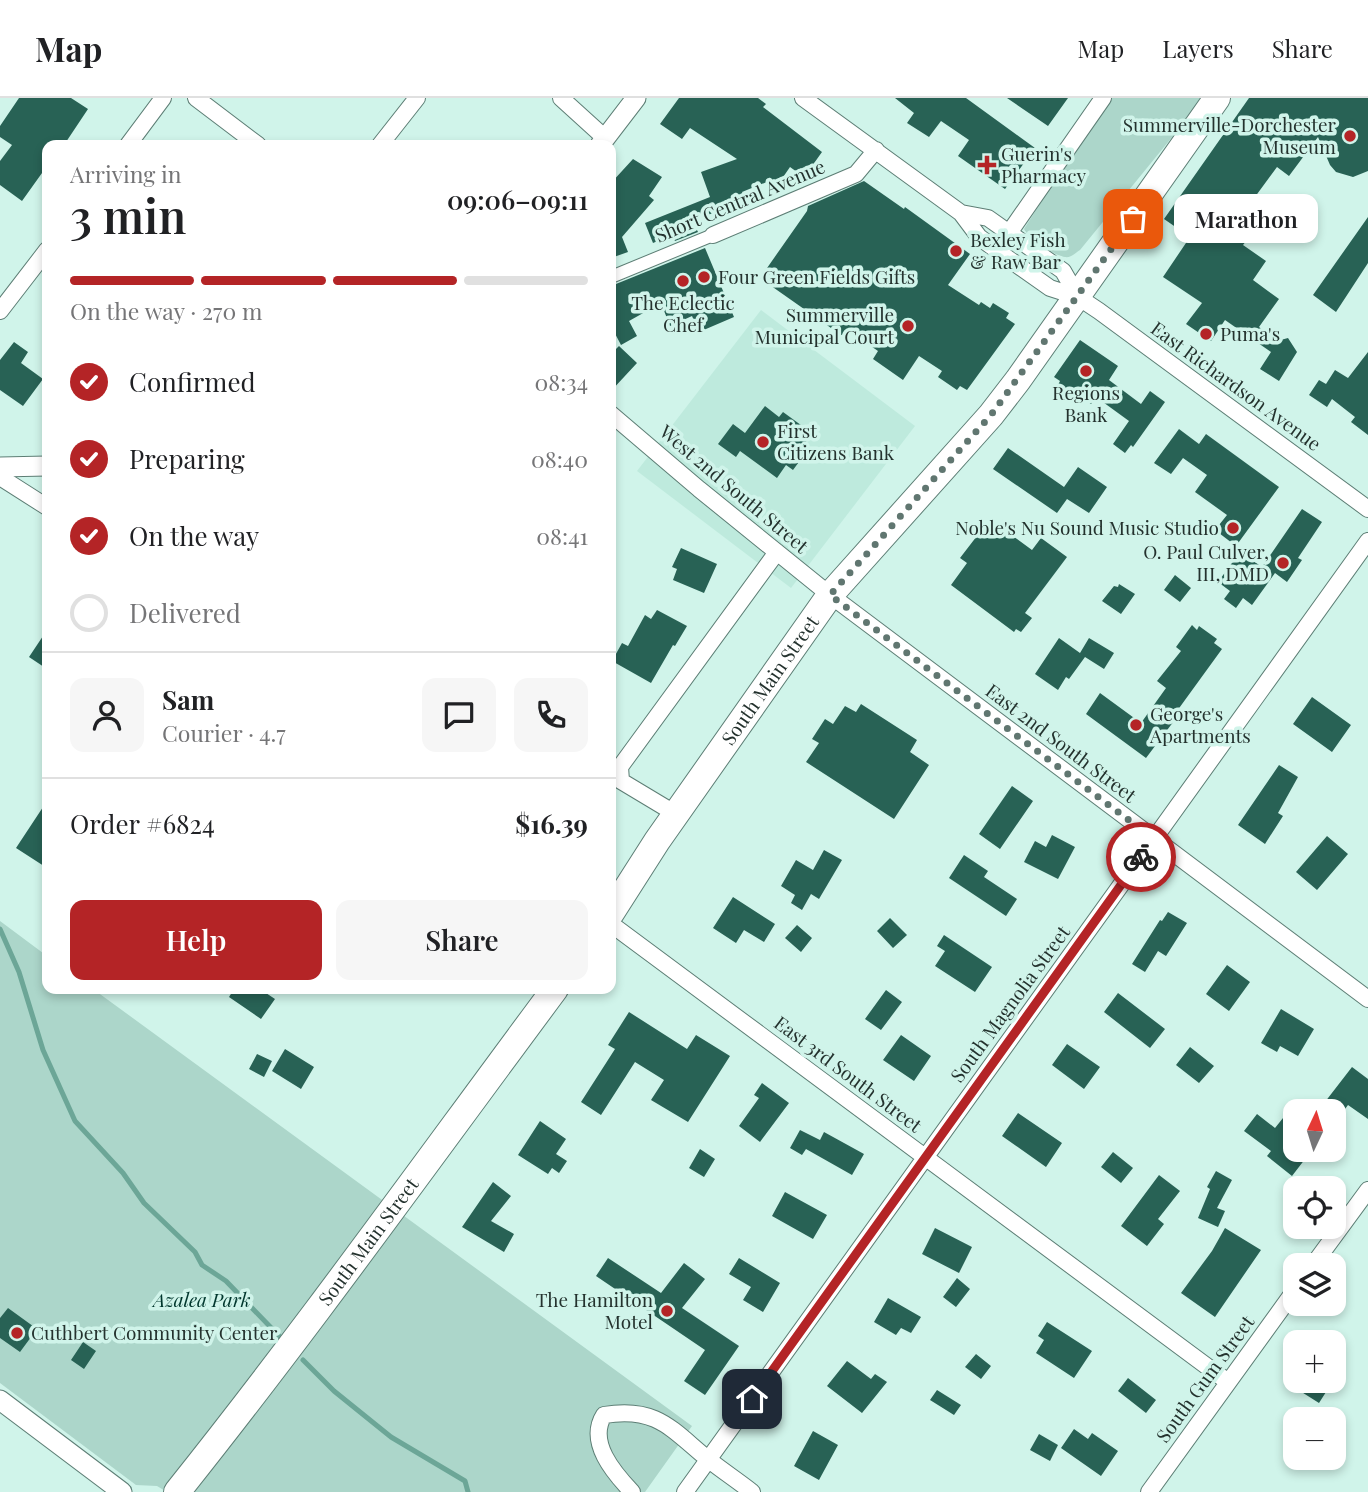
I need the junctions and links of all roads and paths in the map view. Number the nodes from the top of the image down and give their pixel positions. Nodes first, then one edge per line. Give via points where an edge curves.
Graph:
1 (163, 98) edge
2 (196, 98) edge
3 (417, 98) edge
4 (561, 98) edge
5 (636, 98) edge
6 (803, 98) edge
7 (1103, 98) edge
8 (1217, 98) edge
9 (132, 140) edge
10 (251, 140) edge
11 (384, 140) edge
12 (601, 140) edge
13 (604, 140) edge
14 (876, 150) junction
15 (961, 213) junction
16 (1010, 233) junction
17 (713, 235) joint
18 (42, 256) edge
19 (616, 275) edge
20 (1079, 297) junction
21 (0, 311) edge
22 (616, 418) edge
23 (42, 466) edge
24 (0, 467) edge
25 (0, 477) edge
26 (42, 504) edge
27 (1368, 509) edge
28 (1368, 541) edge
29 (776, 552) junction
30 (830, 595) junction
31 (676, 814) junction
32 (1154, 839) junction
33 (616, 905) edge
34 (616, 928) edge
35 (551, 994) edge
36 (1368, 999) edge
37 (926, 1157) junction
38 (1368, 1190) edge
39 (1322, 1253) edge
40 (1283, 1306) edge
41 (1228, 1382) junction
42 (0, 1400) edge
43 (709, 1460) junction
44 (122, 1492) edge
45 (177, 1492) edge
46 (632, 1492) edge
47 (685, 1492) edge
48 (752, 1492) edge
49 (1149, 1492) edge

1 - 9 street
2 - 10 street
3 - 11 street
4 - 12 street
5 - 13 street
6 - 14 street
7 - 16 street
8 - 20 main road, South Main Street
14 - 15 street
14 - 17 street, Short Central Avenue via 856,174
15 - 16 street via 988,218
15 - 20 street via 979,237 1050,288
16 - 20 street via 1063,271
17 - 19 street, Short Central Avenue
18 - 21 street
20 - 27 street, East Richardson Avenue
20 - 30 main road, South Main Street via 991,415
22 - 29 street, West 2nd South Street
23 - 24 street
25 - 26 street
28 - 32 street, South Magnolia Street
29 - 30 street, West 2nd South Street
29 - 31 street via 620,767 621,781
30 - 31 main road, South Main Street
30 - 32 street, East 2nd South Street
31 - 33 main road, South Main Street
32 - 36 street, East 2nd South Street
32 - 37 street, South Magnolia Street
34 - 37 street, East 3rd South Street
35 - 45 main road, South Main Street via 228,1430
37 - 41 street, East 3rd South Street
37 - 43 street, South Magnolia Street
38 - 39 street
40 - 41 street, South Gum Street
41 - 49 street, South Gum Street
42 - 44 street
43 - 46 street via 666,1422 624,1413 604,1415 598,1427 602,1451
43 - 47 street, South Magnolia Street
43 - 48 street

